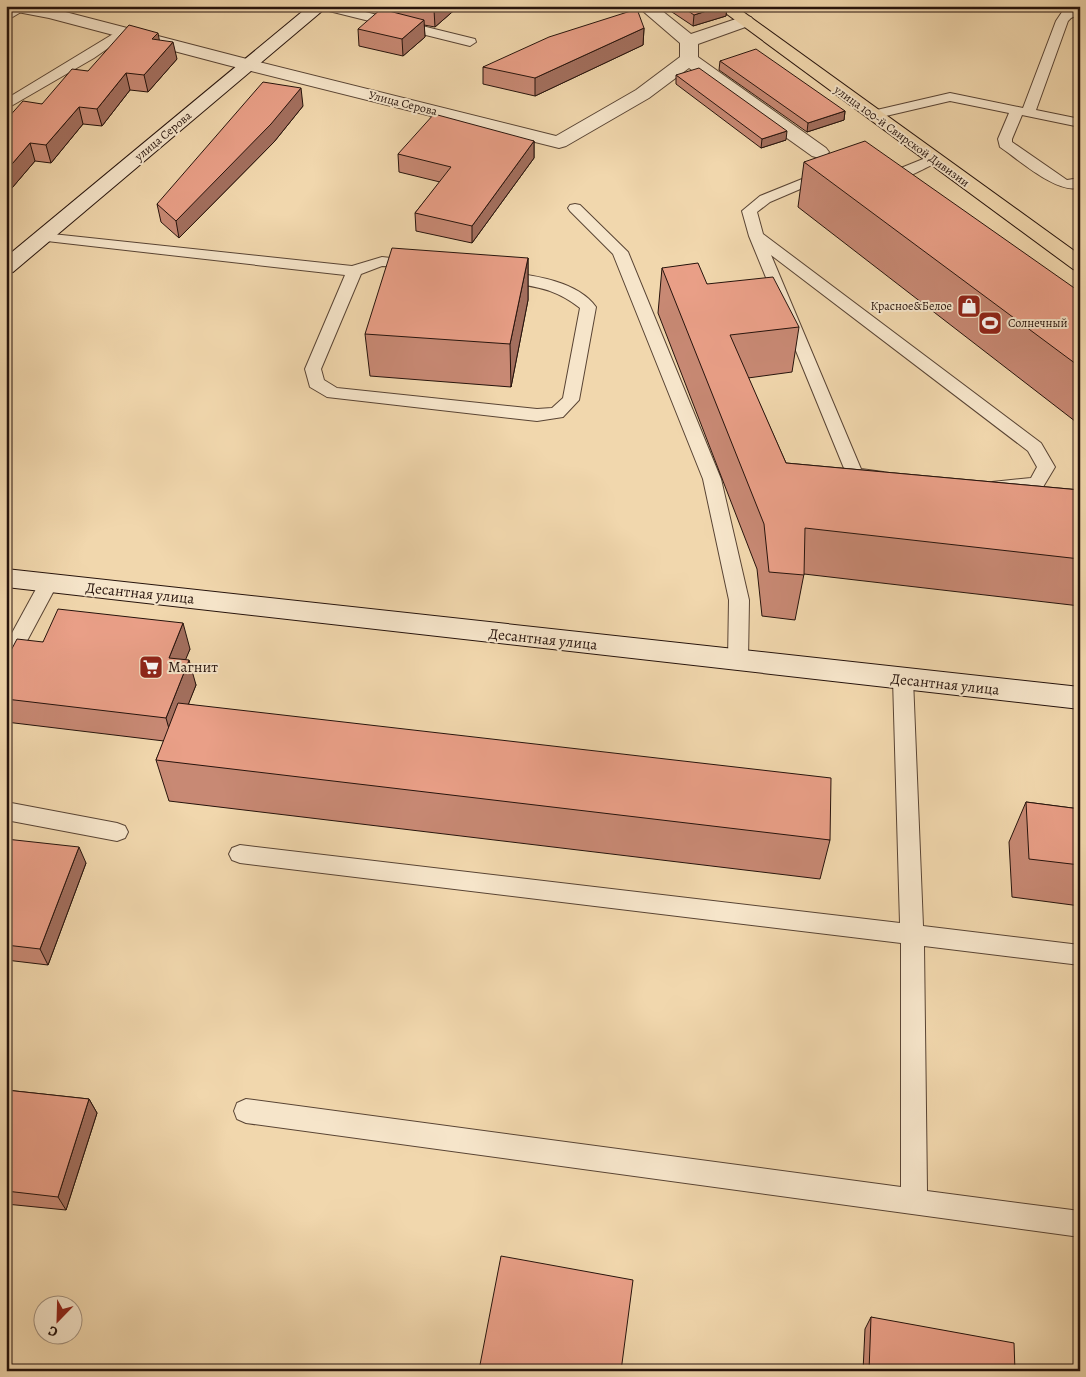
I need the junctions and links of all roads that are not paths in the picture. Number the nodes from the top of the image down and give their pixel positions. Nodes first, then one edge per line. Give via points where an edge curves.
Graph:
1 (320, 6) edge
2 (325, 6) edge
3 (645, 6) edge
4 (724, 6) edge
5 (21, 7) edge
6 (1080, 10) edge
7 (6, 18) edge
8 (745, 21) junction
9 (123, 32) junction
10 (470, 42) dead end
11 (689, 50) junction
12 (247, 65) junction
13 (6, 105) edge
14 (1022, 111) junction
15 (873, 115) junction
16 (1080, 123) edge
17 (819, 152) dead end
18 (934, 159) junction
19 (842, 175) edge
20 (865, 175) edge
21 (888, 179) junction
22 (1078, 182) dead end
23 (904, 190) edge
24 (575, 208) dead end
25 (756, 236) junction
26 (43, 238) junction
27 (424, 265) edge
28 (1080, 265) edge
29 (6, 268) edge
30 (354, 271) junction
31 (482, 274) edge
32 (893, 477) edge
33 (982, 484) edge
34 (6, 578) edge
35 (49, 583) junction
36 (738, 660) junction
37 (6, 662) edge
38 (903, 679) junction
39 (1080, 698) edge
40 (6, 811) edge
41 (117, 832) dead end
42 (240, 854) dead end
43 (912, 935) junction
44 (1080, 955) edge
45 (246, 1112) dead end
46 (914, 1202) junction
47 (1080, 1224) edge

1 - 12 street, улица Серова
2 - 10 lane
3 - 11 street
4 - 8 main road, улица 100-й Свирской Дивизии
5 - 7 lane
5 - 9 street, Улица Серова
6 - 14 lane via 1062,20
8 - 11 street
8 - 15 main road, улица 100-й Свирской Дивизии
9 - 12 street, Улица Серова
9 - 13 lane
11 - 12 street, Улица Серова via 668,78 559,142
11 - 17 street
12 - 26 street, улица Серова
14 - 15 lane via 950,97
14 - 16 lane
14 - 22 lane via 1005,144 1062,183 1072,185
15 - 18 main road, улица 100-й Свирской Дивизии
18 - 21 lane
18 - 28 main road, улица 100-й Свирской Дивизии
19 - 25 lane via 818,177 766,199 749,211
20 - 21 lane
21 - 23 lane
24 - 36 lane via 620,252 712,479 739,600
25 - 32 lane via 854,474
25 - 33 lane via 1035,447 1046,467 1038,483 1011,487
26 - 29 street, улица Серова
26 - 30 lane
27 - 30 lane via 372,262
30 - 31 lane via 313,369 316,383 333,393 537,415 557,413 571,400 588,308 576,296 550,283
34 - 35 street, Десантная улица
35 - 36 street, Десантная улица
35 - 37 lane
36 - 38 street, Десантная улица
38 - 39 street, Десантная улица
38 - 43 lane
40 - 41 lane
42 - 43 lane
43 - 44 lane
43 - 46 lane
45 - 46 lane
46 - 47 lane

